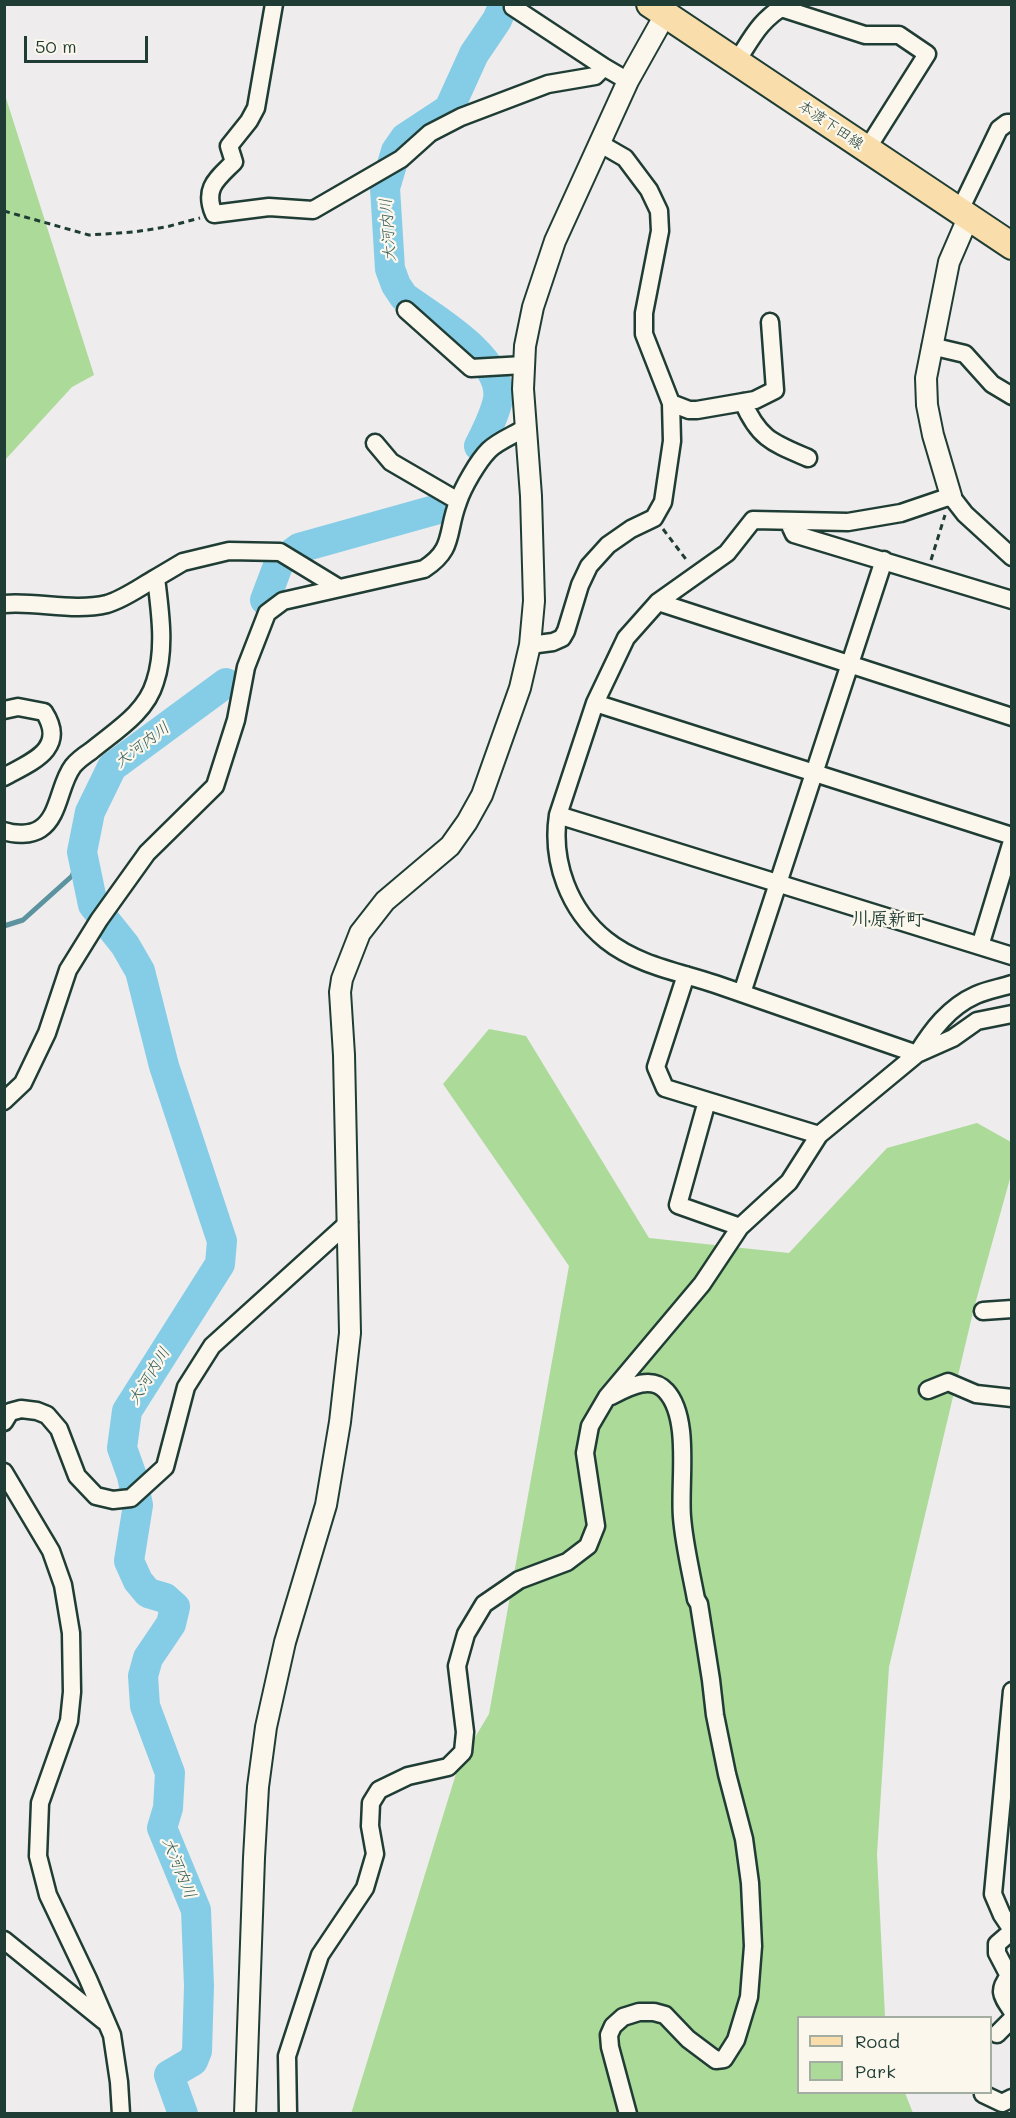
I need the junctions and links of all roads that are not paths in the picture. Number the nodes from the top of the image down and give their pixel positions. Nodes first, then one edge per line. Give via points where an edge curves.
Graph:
1 (274, 4) edge
2 (514, 4) edge
3 (784, 6) edge
4 (660, 8) edge
5 (737, 61) junction
6 (604, 67) junction
7 (628, 81) junction
8 (1011, 123) edge
9 (599, 143) junction
10 (867, 149) junction
11 (964, 215) junction
12 (1011, 246) edge
13 (406, 310) dead end
14 (770, 322) dead end
15 (932, 346) junction
16 (524, 365) junction
17 (1011, 396) edge
18 (743, 402) junction
19 (671, 403) junction
20 (525, 428) junction
21 (375, 443) dead end
22 (808, 458) dead end
23 (951, 496) junction
24 (458, 501) junction
25 (788, 520) junction
26 (1011, 557) edge
27 (884, 560) junction
28 (156, 578) junction
29 (339, 588) junction
30 (1011, 600) edge
31 (658, 602) junction
32 (4, 604) edge
33 (530, 645) junction
34 (850, 664) junction
35 (595, 703) junction
36 (4, 710) edge
37 (1011, 717) edge
38 (814, 773) junction
39 (4, 777) edge
40 (558, 815) junction
41 (4, 831) edge
42 (1011, 836) edge
43 (1011, 841) edge
44 (778, 883) junction
45 (980, 946) junction
46 (1011, 956) edge
47 (686, 975) junction
48 (1011, 984) edge
49 (742, 993) junction
50 (1011, 1014) edge
51 (918, 1054) junction
52 (4, 1101) edge
53 (707, 1101) junction
54 (819, 1135) junction
55 (349, 1222) junction
56 (740, 1227) junction
57 (1011, 1309) edge
58 (983, 1311) dead end
59 (928, 1390) dead end
60 (607, 1397) junction
61 (1011, 1398) edge
62 (4, 1422) edge
63 (4, 1472) edge
64 (1011, 1691) edge
65 (1009, 1746) edge
66 (1011, 1930) edge
67 (4, 1940) edge
68 (1011, 2011) edge
69 (1011, 2019) edge
70 (107, 2023) junction
71 (997, 2034) dead end
72 (983, 2094) edge
73 (1011, 2098) edge
74 (121, 2114) edge
75 (245, 2114) edge
76 (288, 2114) edge
77 (628, 2114) edge

1 - 6 street via 256,108 229,146 234,162 212,184 210,204 214,214 269,207 313,210 401,159 430,133 461,117 548,84 595,76
2 - 6 street via 513,7
3 - 5 street via 762,22
3 - 10 street via 866,35 898,36 927,54
4 - 5 main road, 本渡下田線
4 - 7 street
5 - 10 main road, 本渡下田線
6 - 7 street
7 - 9 street
8 - 11 street via 999,129
9 - 16 street via 533,307
9 - 19 street via 625,158 659,211 660,231 644,313 644,334
10 - 11 main road, 本渡下田線
11 - 12 main road, 本渡下田線
11 - 15 street
13 - 16 street via 471,368
14 - 18 street via 775,390
15 - 17 street via 965,354 992,384
15 - 23 street via 926,378 927,405
16 - 20 street
18 - 19 street via 697,410
18 - 22 street via 750,419 770,441
19 - 33 street via 672,441 663,502 654,518 608,545 589,566 562,638
20 - 24 street via 490,449
20 - 33 street via 534,602
21 - 24 street via 391,462
23 - 25 street via 901,513 848,522
23 - 26 street
24 - 29 street via 445,551 436,561 424,569
25 - 27 street via 794,534
25 - 31 street via 753,520 727,553
27 - 30 street
27 - 34 street
28 - 29 street via 183,562 229,550 286,556
28 - 32 street via 107,604
28 - 41 street via 160,662 155,684 142,708 75,763 66,776 51,819 39,830 22,834
29 - 52 street via 283,602 267,613 246,667 236,720 215,786 147,853 102,915 68,970 47,1033 23,1083
31 - 34 street
31 - 35 street via 626,638
33 - 55 street via 520,688 477,804 450,846 385,901 360,933 342,979
34 - 37 street
34 - 38 street
35 - 38 street
35 - 40 street
36 - 39 street via 18,707 45,712 53,733 42,755
38 - 42 street
38 - 44 street
40 - 44 street
40 - 47 street via 556,843 562,873 570,897 586,918 607,940 641,961
43 - 45 street
44 - 45 street
44 - 49 street
45 - 46 street
47 - 49 street
47 - 53 street via 656,1067 665,1088
48 - 51 street via 975,995 952,1010 933,1028
49 - 51 street
50 - 51 street via 977,1021 953,1038
51 - 54 street
53 - 54 street
53 - 56 street via 678,1205
54 - 56 street via 789,1182
55 - 62 street via 212,1346 186,1388 165,1467 131,1498 113,1500 96,1496 77,1476 59,1429 47,1415 21,1409 10,1413
55 - 75 street via 350,1334 340,1422 326,1505 273,1690 258,1787
56 - 60 street via 702,1284
57 - 58 street
59 - 61 street via 948,1382 976,1394
60 - 76 street via 590,1426 585,1453 596,1526 588,1546 567,1562 519,1580 484,1604 466,1634 457,1666 465,1732 463,1752 448,1767 408,1776 378,1790 371,1803 375,1854 365,1888 320,1954 286,2056
60 - 77 street via 635,1384 654,1383 665,1390 676,1406 681,1433 682,1518 715,1715 744,1839 753,1946 746,2013 724,2059 716,2060 665,2015 639,2012 623,2017 613,2026 610,2047
63 - 70 street via 51,1551 63,1585 71,1633 72,1692 69,1721 40,1803 38,1856 48,1895
64 - 65 street
65 - 66 street via 993,1894
66 - 68 street via 997,1944 997,1953 1009,1976 1002,1984 1002,1994
67 - 70 street
69 - 71 street
70 - 74 street via 114,2047
72 - 73 street via 1002,2103

